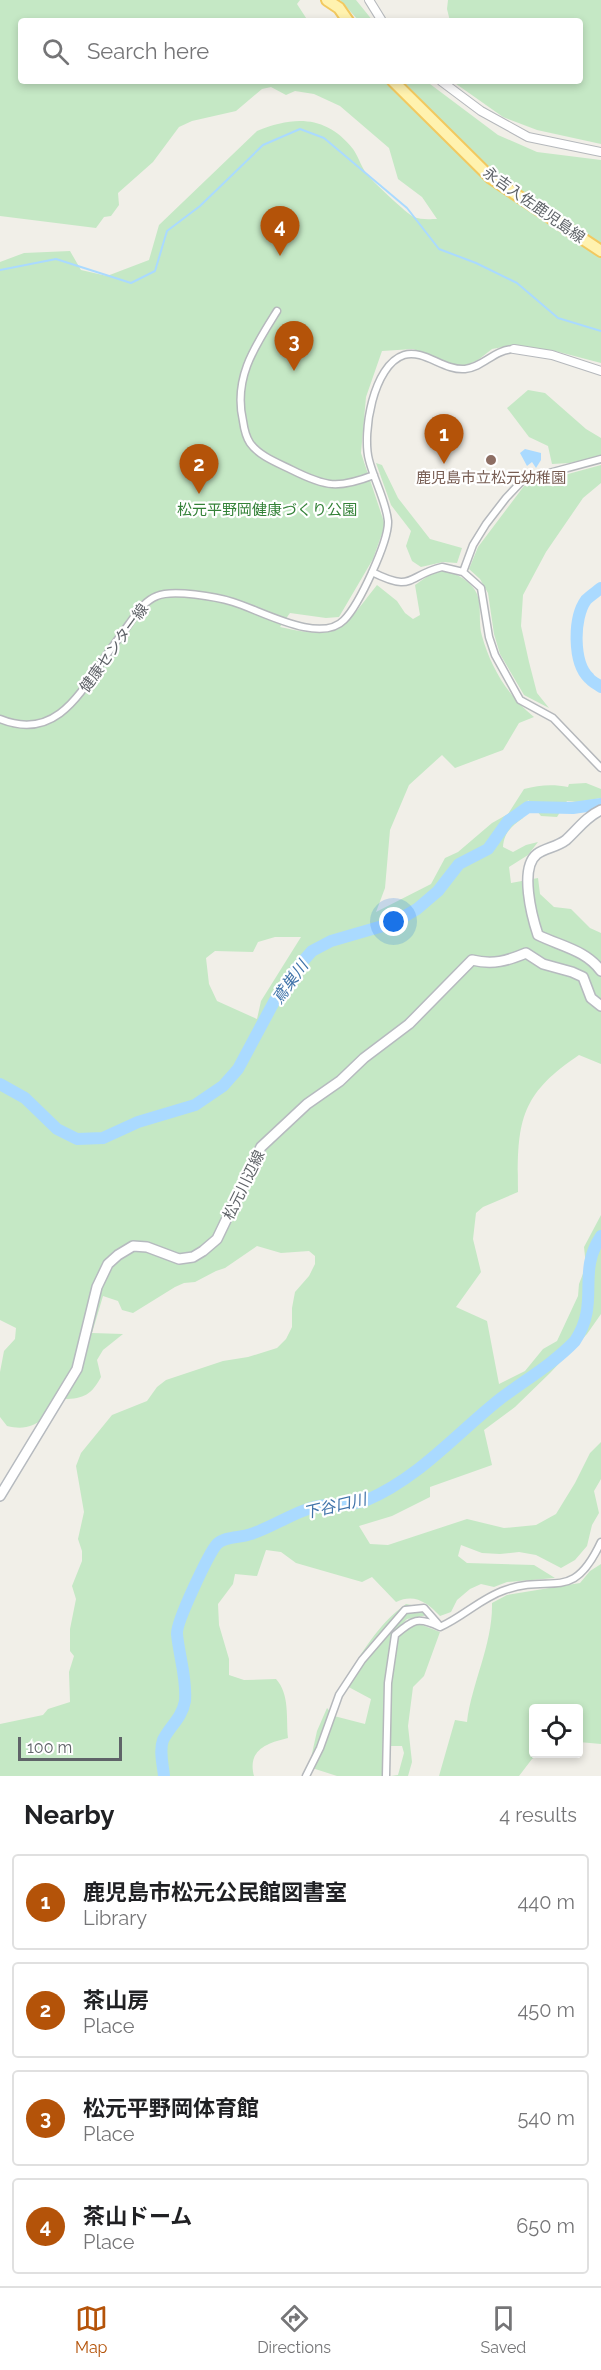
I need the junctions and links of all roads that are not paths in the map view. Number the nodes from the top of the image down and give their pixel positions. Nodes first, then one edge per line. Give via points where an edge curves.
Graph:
1 (327, 0) edge
2 (369, 0) edge
3 (346, 18) edge
4 (380, 18) edge
5 (396, 84) edge
6 (445, 84) edge
7 (601, 152) edge
8 (601, 251) edge
9 (277, 311) dead end
10 (514, 349) joint
11 (601, 371) edge
12 (601, 459) edge
13 (374, 476) junction
14 (372, 572) junction
15 (463, 572) junction
16 (0, 719) edge
17 (601, 768) edge
18 (601, 810) edge
19 (601, 971) edge
20 (601, 1006) edge
21 (0, 1496) edge
22 (601, 1542) edge
23 (440, 1627) junction
24 (306, 1776) edge
25 (386, 1776) edge

1 - 3 main road
2 - 4 street
5 - 8 main road, 永吉入佐鹿児島線 via 490,177
6 - 7 street via 481,111 528,137
9 - 13 street via 243,371 240,409 250,443 261,454 317,483 346,484
10 - 11 street, 健康センター線
10 - 13 street, 健康センター線 via 494,353 466,369 412,354 403,355 388,366 372,402 368,425
12 - 15 street via 523,480 472,545
13 - 14 street, 健康センター線 via 388,523
14 - 15 street via 397,583 409,582 442,567
14 - 16 street, 健康センター線 via 345,620 332,628 303,626 220,598 156,596 143,605 78,697 57,716 32,725
15 - 17 street via 481,588 495,655 520,700 553,718
18 - 19 main road via 591,814 566,840 537,854 529,865 528,882 538,935 579,951
20 - 21 main road, 松元川辺線 via 591,998 583,977 543,964 526,953 489,964 472,960 409,1024 307,1104 261,1147 217,1239 203,1251 179,1258 133,1246 108,1264 97,1287 77,1369
22 - 23 street via 578,1577 567,1582 504,1590
23 - 24 street via 424,1608 405,1610 362,1660 339,1695
23 - 25 street via 420,1619 395,1635 388,1683

